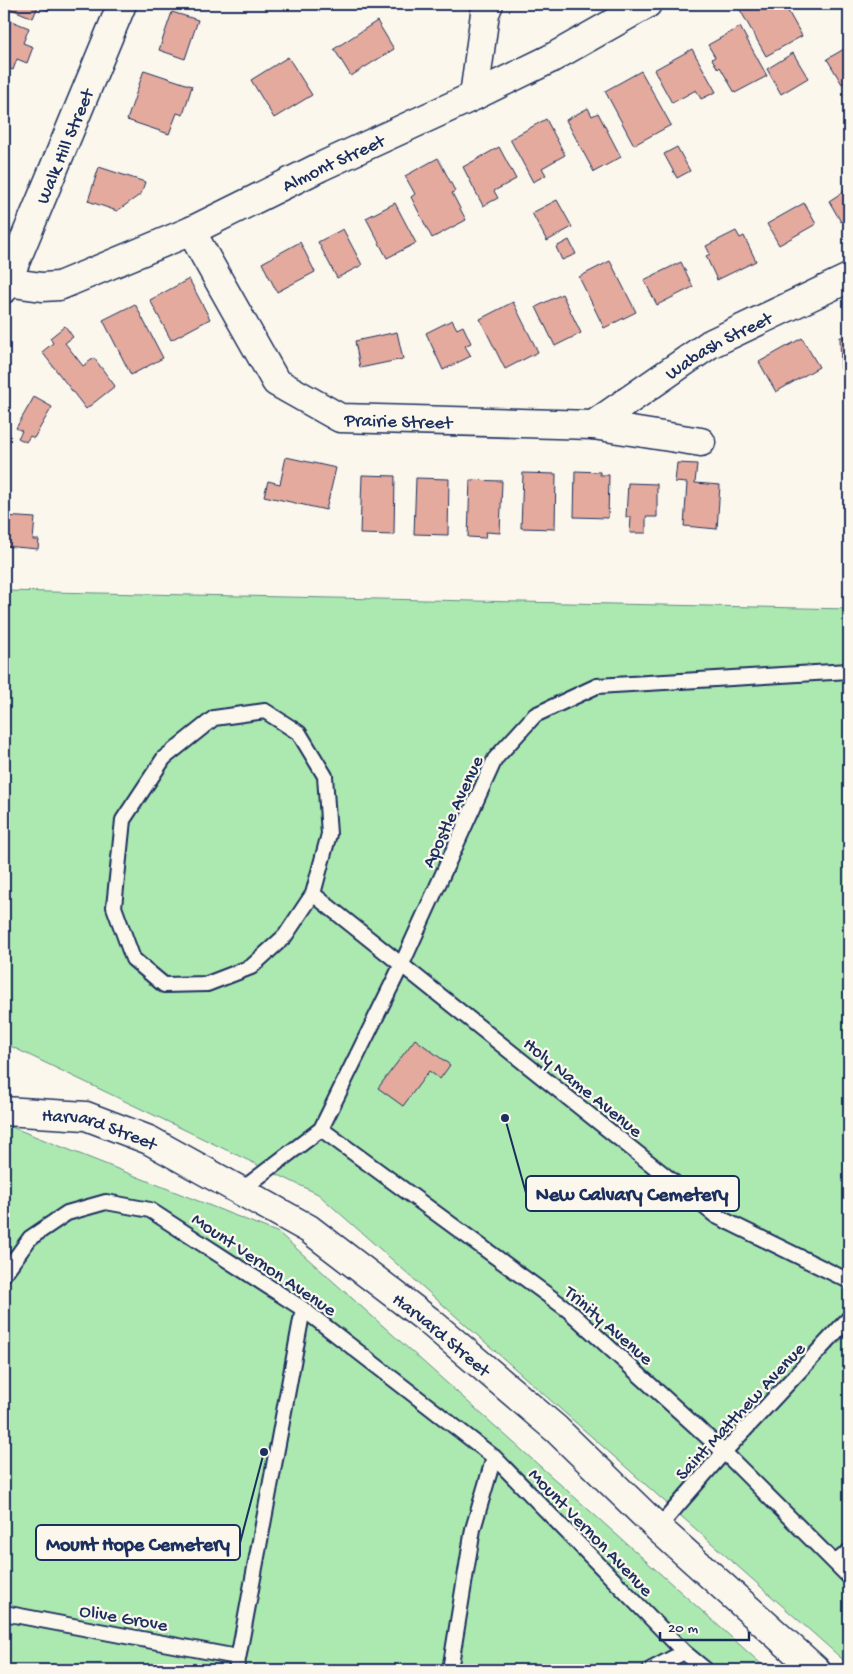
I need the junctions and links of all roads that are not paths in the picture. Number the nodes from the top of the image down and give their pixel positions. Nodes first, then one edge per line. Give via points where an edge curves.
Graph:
1 (122, 4) edge
2 (489, 4) edge
3 (647, 4) edge
4 (474, 96) junction
5 (191, 231) junction
6 (849, 278) edge
7 (5, 286) edge
8 (593, 425) junction
9 (701, 442) dead end
10 (849, 671) edge
11 (312, 894) junction
12 (402, 964) junction
13 (4, 1111) edge
14 (321, 1129) junction
15 (240, 1190) junction
16 (4, 1274) edge
17 (849, 1281) edge
18 (303, 1308) junction
19 (849, 1318) edge
20 (724, 1452) junction
21 (494, 1457) junction
22 (658, 1528) junction
23 (849, 1551) edge
24 (835, 1563) junction
25 (849, 1577) edge
26 (4, 1613) edge
27 (684, 1652) junction
28 (237, 1663) edge
29 (450, 1670) edge
30 (650, 1670) edge
31 (706, 1670) edge
32 (816, 1670) edge

1 - 7 street, Walk Hill Street
2 - 4 street
3 - 4 street, Almont Street via 550,59
4 - 5 street, Almont Street
5 - 7 street, Almont Street via 59,286
5 - 8 street, Prairie Street via 276,382 340,418
6 - 8 street, Wabash Street via 710,344
8 - 9 street, Prairie Street
10 - 12 lane, Apostle Avenue via 597,686 535,715 495,759
11 - 11 lane via 328,834 325,776 299,733 265,711 214,718 164,758 123,820 114,907 133,959 164,985 207,984 250,967 285,936
11 - 12 lane, Holy Name Avenue
12 - 14 lane, Apostle Avenue
12 - 17 lane, Holy Name Avenue via 716,1216
13 - 15 street, Harvard Street via 86,1116 149,1140
14 - 15 lane, Apostle Avenue
14 - 20 lane, Trinity Avenue via 568,1310
15 - 22 street, Harvard Street via 310,1229 428,1320 556,1428
16 - 18 lane, Mount Vernon Avenue via 30,1238 67,1213 106,1202 150,1210
18 - 21 lane, Mount Vernon Avenue
18 - 28 lane
19 - 20 lane, Saint Matthew Avenue
20 - 22 lane, Saint Matthew Avenue
20 - 24 lane, Trinity Avenue
21 - 27 lane, Mount Vernon Avenue
21 - 29 lane via 473,1529
22 - 32 street, Harvard Street
23 - 24 lane
24 - 25 lane, Trinity Avenue
26 - 28 lane, Olive Grove
27 - 30 lane
27 - 31 lane, Mount Vernon Avenue

